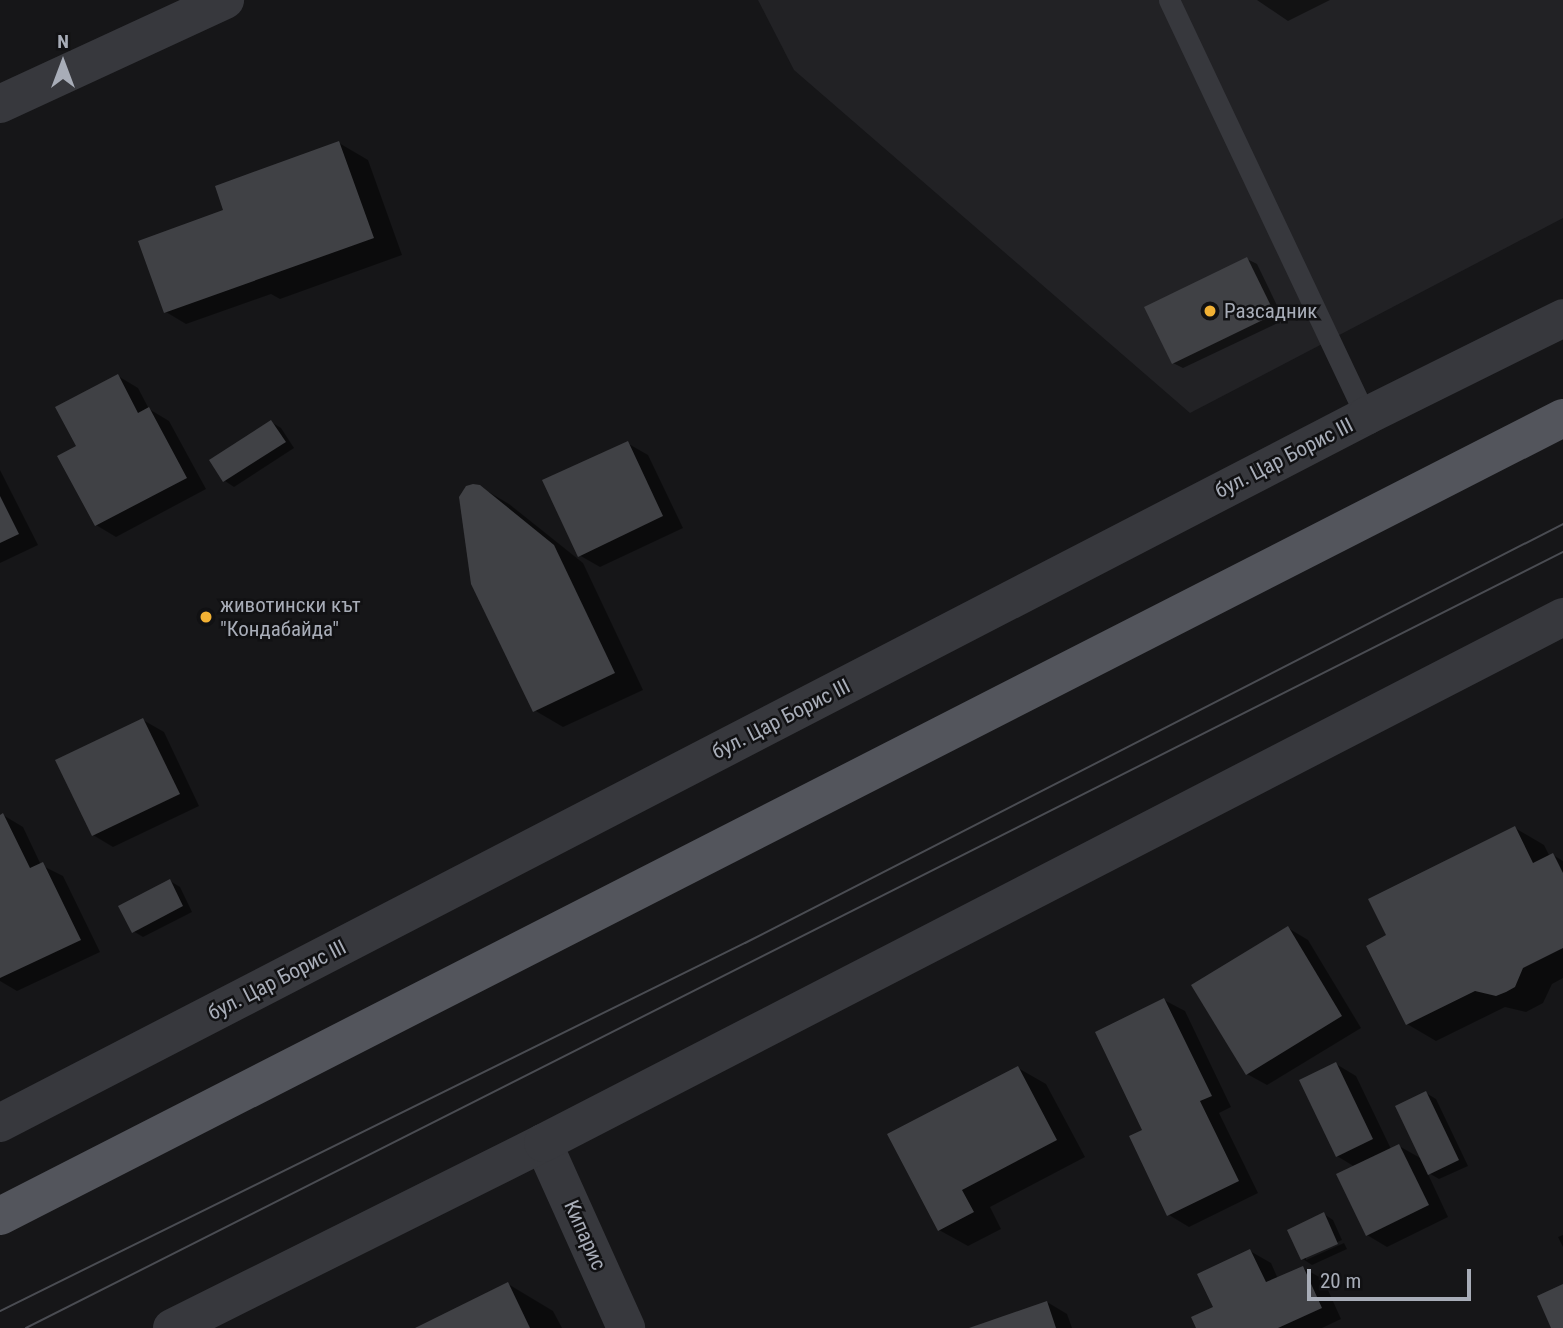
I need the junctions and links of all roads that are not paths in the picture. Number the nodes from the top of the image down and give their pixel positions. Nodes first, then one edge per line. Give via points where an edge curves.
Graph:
1 (225, 0) edge
2 (1168, 0) edge
3 (0, 104) edge
4 (1563, 318) edge
5 (1366, 416) junction
6 (1563, 418) edge
7 (1563, 617) edge
8 (0, 1123) edge
9 (543, 1143) junction
10 (0, 1216) edge
11 (172, 1328) edge
12 (626, 1328) edge

1 - 3 street
2 - 5 lane
4 - 5 street, бул. Цар Борис III
5 - 8 street, бул. Цар Борис III
6 - 10 main road
7 - 9 street
9 - 11 street
9 - 12 street, Кипарис

